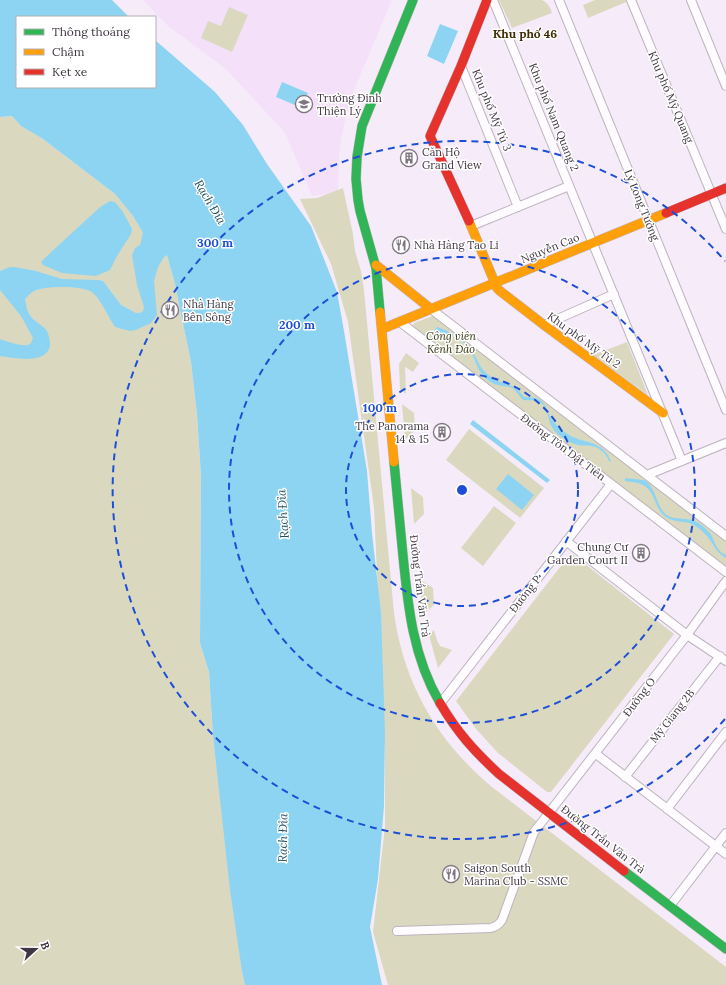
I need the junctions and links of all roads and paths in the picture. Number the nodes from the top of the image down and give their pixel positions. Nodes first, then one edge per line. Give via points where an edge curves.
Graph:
1 (413, 0) edge
2 (487, 0) edge
3 (493, 0) edge
4 (559, 0) edge
5 (631, 0) edge
6 (691, 0) edge
7 (461, 66) junction
8 (726, 86) edge
9 (570, 186) junction
10 (726, 188) edge
11 (712, 194) junction
12 (518, 207) junction
13 (649, 221) junction
14 (471, 226) junction
15 (726, 229) edge
16 (593, 243) junction
17 (376, 265) junction
18 (494, 284) junction
19 (614, 294) junction
20 (431, 309) junction
21 (400, 322) junction
22 (544, 325) junction
23 (382, 329) junction
24 (726, 410) edge
25 (663, 413) junction
26 (726, 443) edge
27 (682, 461) junction
28 (647, 475) junction
29 (611, 484) junction
30 (726, 536) edge
31 (566, 541) junction
32 (726, 572) edge
33 (726, 581) edge
34 (687, 635) junction
35 (723, 658) edge
36 (440, 704) junction
37 (726, 732) edge
38 (596, 754) junction
39 (625, 776) junction
40 (667, 809) junction
41 (550, 813) junction
42 (726, 832) edge
43 (715, 846) junction
44 (726, 854) edge
45 (670, 906) junction
46 (397, 931) dead end
47 (726, 949) edge

1 - 17 main road, Đường Trần Văn Trà via 359,137 356,174 358,199
2 - 7 main road, Khu phố Mỹ Tú 3
3 - 9 street, Khu phố Nam Quang 2
4 - 13 street, Lý Long Tường
5 - 11 street, Khu phố Mỹ Quang
6 - 8 street
7 - 12 street, Khu phố Mỹ Tú 3
7 - 14 main road via 430,136
9 - 12 street
9 - 16 street, Khu phố Nam Quang 2
10 - 11 main road, Nguyễn Cao
11 - 13 main road, Nguyễn Cao
11 - 15 street, Khu phố Mỹ Quang
12 - 14 street
13 - 16 main road, Nguyễn Cao
13 - 24 street, Lý Long Tường
14 - 18 main road
16 - 18 main road, Nguyễn Cao
16 - 19 street
17 - 20 main road
17 - 23 main road, Đường Trần Văn Trà
18 - 20 main road, Nguyễn Cao
18 - 22 main road, Khu phố Mỹ Tú 2
19 - 22 street
19 - 25 street
20 - 21 main road, Nguyễn Cao
20 - 28 street
21 - 23 main road, Nguyễn Cao
21 - 29 street, Đường Tôn Dật Tiên
22 - 25 main road, Khu phố Mỹ Tú 2
23 - 36 main road, Đường Trần Văn Trà via 410,620 419,658
25 - 27 street
26 - 27 street
27 - 28 street
28 - 30 street
29 - 31 street, Đường P
29 - 32 street, Đường Tôn Dật Tiên
31 - 34 street
31 - 36 street, Đường P
33 - 34 street, Đường O
34 - 35 street
34 - 38 street, Đường O
35 - 39 street, Mỹ Giang 2B
36 - 41 main road, Đường Trần Văn Trà via 462,736 484,760
37 - 40 street
38 - 39 street
38 - 41 street, Đường O
39 - 40 street
40 - 43 street
41 - 45 main road, Đường Trần Văn Trà
41 - 46 street, Đường O via 534,832 502,920 497,926
42 - 43 street
43 - 44 street
43 - 45 street
45 - 47 main road, Đường Trần Văn Trà

